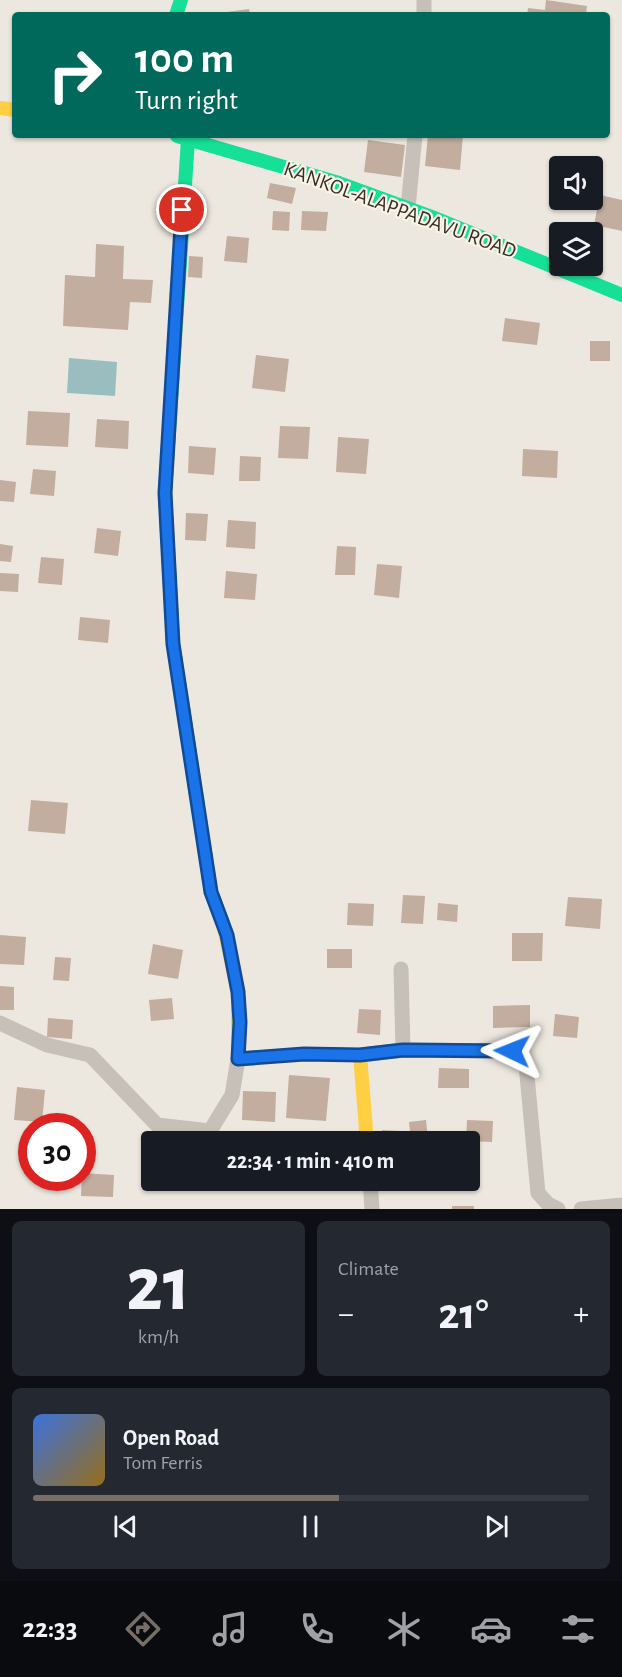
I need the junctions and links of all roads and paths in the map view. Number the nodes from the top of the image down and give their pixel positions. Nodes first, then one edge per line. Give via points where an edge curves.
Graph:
1 (182, 138) edge
2 (185, 138) edge
3 (415, 138) edge
4 (408, 208) junction
5 (622, 295) edge
6 (401, 969) dead end
7 (0, 1023) edge
8 (403, 1050) junction
9 (360, 1055) junction
10 (238, 1059) junction
11 (366, 1131) edge
12 (371, 1191) edge
13 (622, 1205) edge
14 (372, 1209) edge
15 (558, 1209) edge
16 (581, 1209) edge

1 - 10 street via 165,493 171,620 211,892 227,935 238,992
2 - 4 street, KANKOL-ALAPPADAVU ROAD via 339,183
3 - 4 street
4 - 5 street, KANKOL-ALAPPADAVU ROAD
6 - 8 street
7 - 10 street via 47,1045 90,1055 157,1125 210,1131 232,1095
8 - 9 street
8 - 15 street via 512,1051 526,1065 538,1193
9 - 10 street
9 - 11 street
12 - 14 street
13 - 16 street

